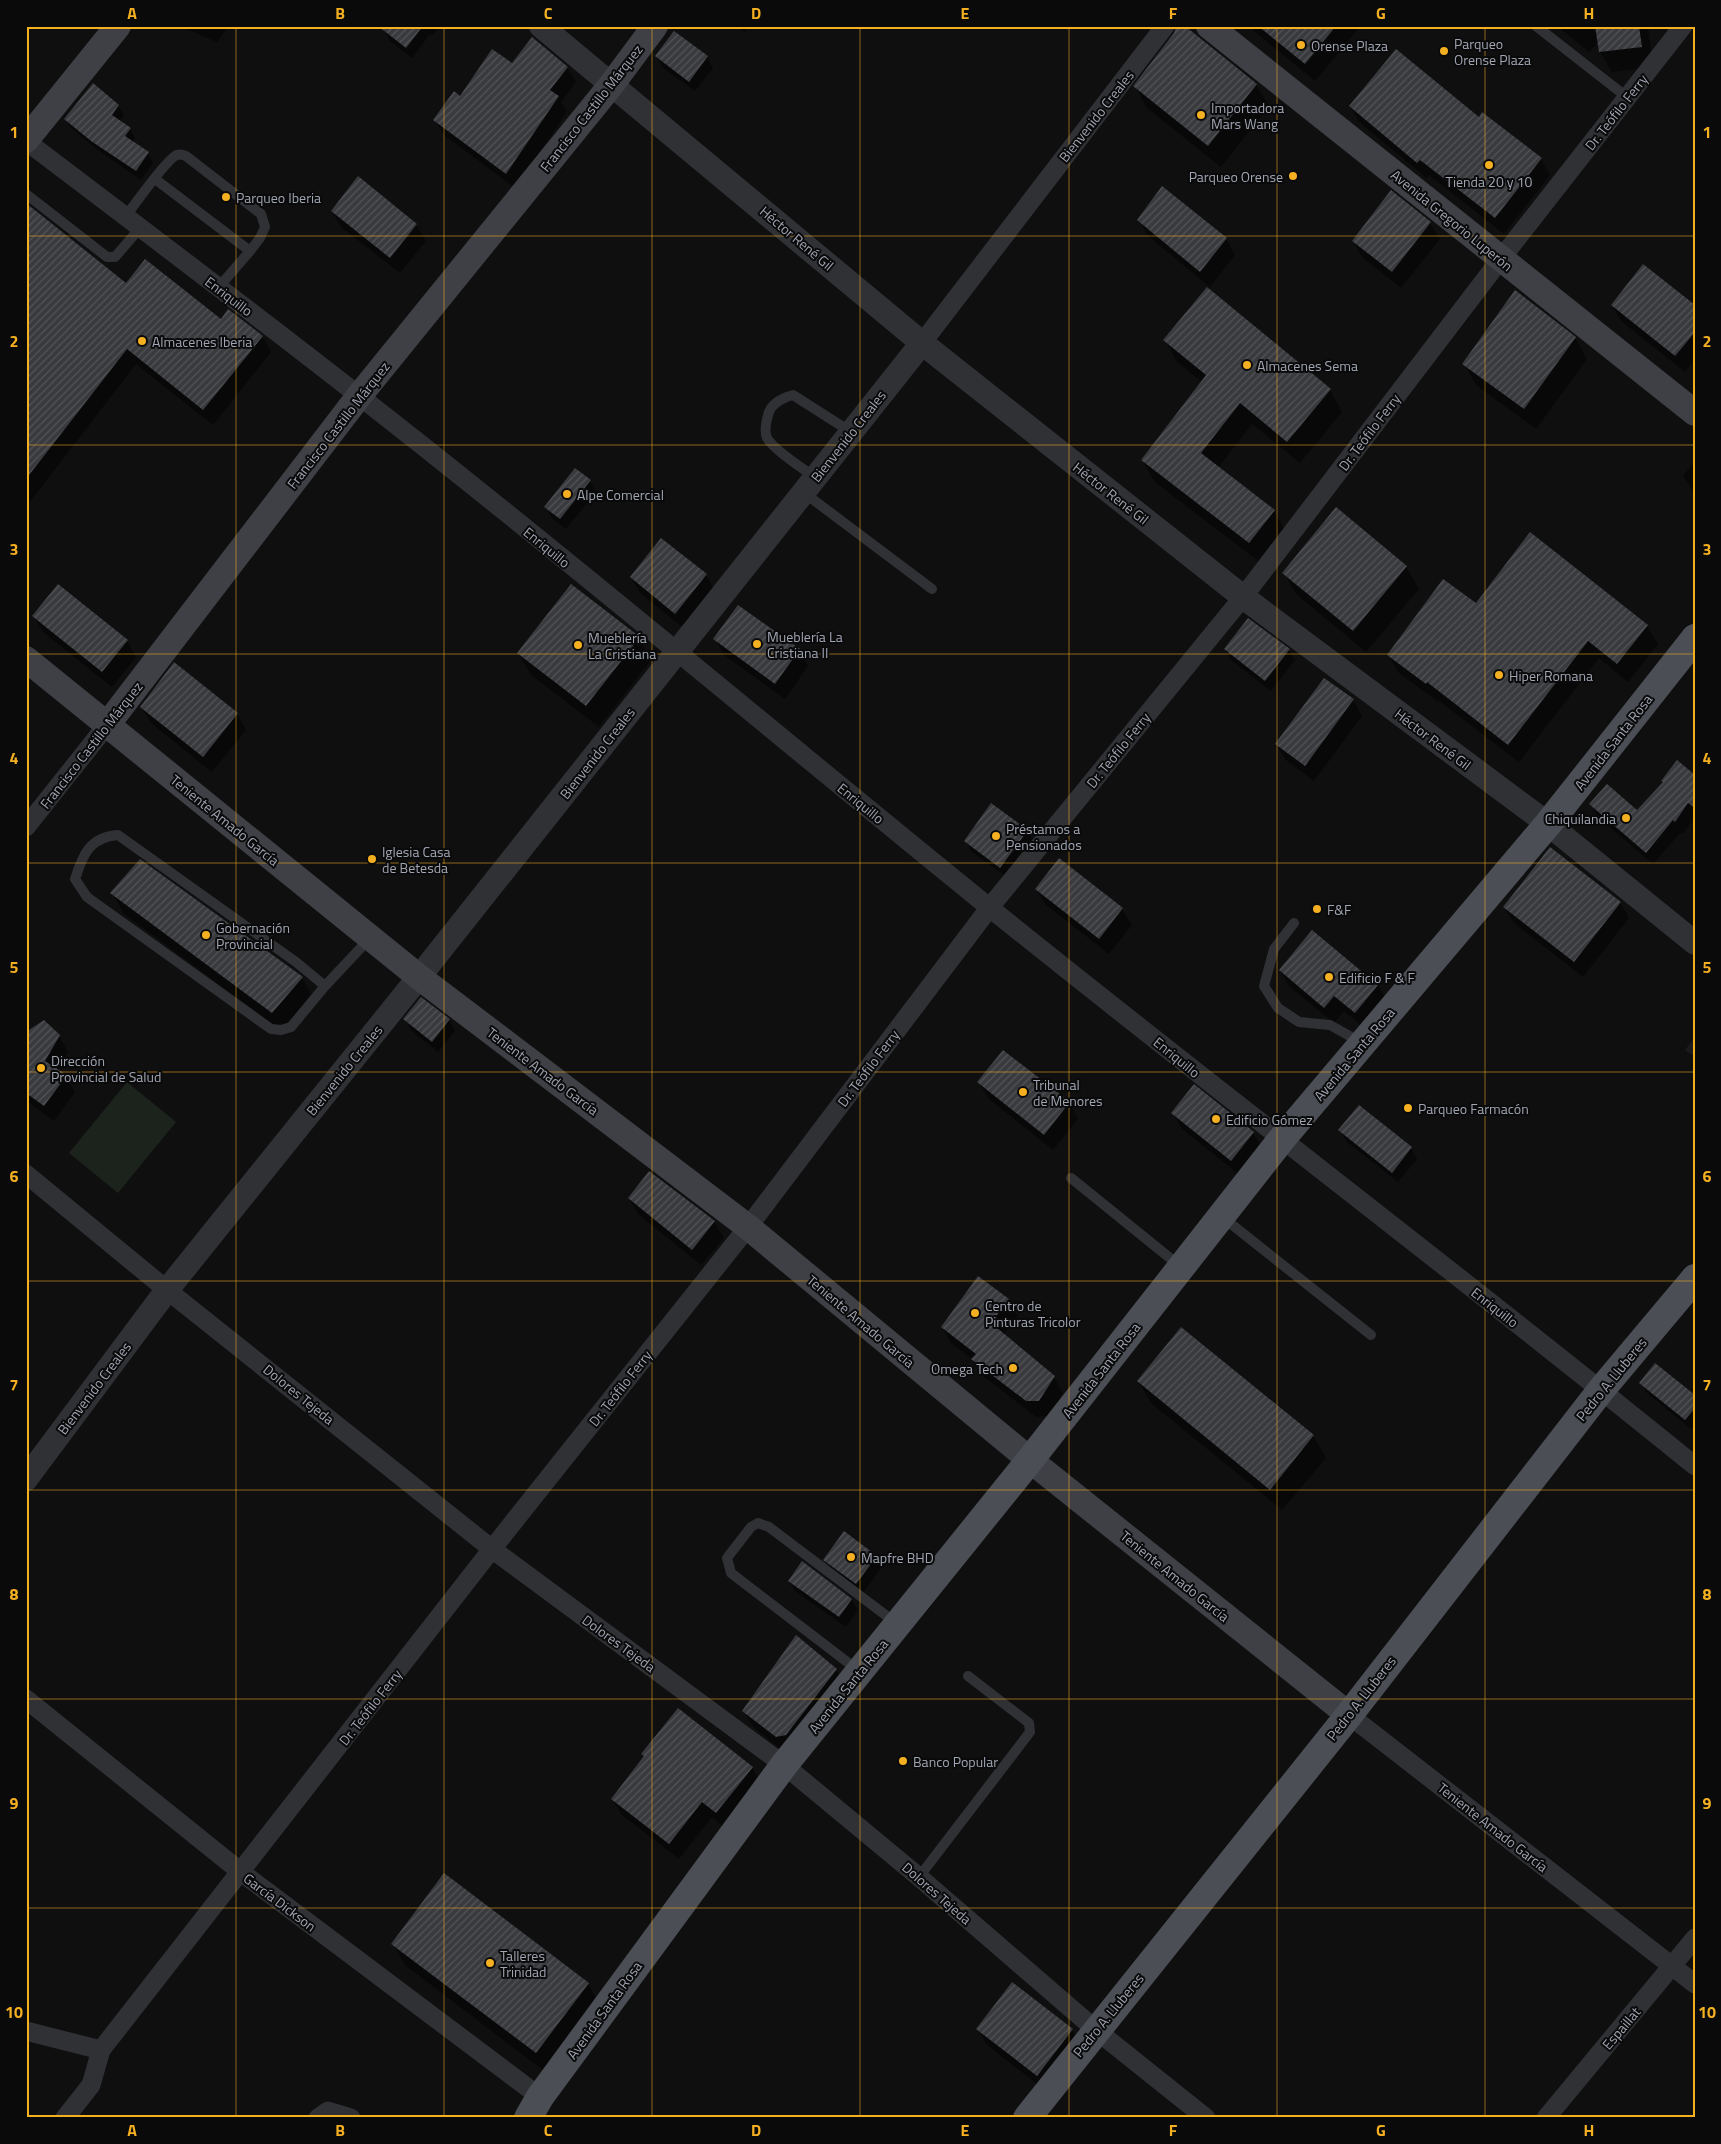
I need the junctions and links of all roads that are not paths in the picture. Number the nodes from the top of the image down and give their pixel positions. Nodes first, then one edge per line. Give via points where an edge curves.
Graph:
1 (118, 26) edge
2 (541, 26) edge
3 (655, 26) edge
4 (1165, 26) edge
5 (1209, 26) edge
6 (1536, 26) edge
7 (1683, 26) edge
8 (612, 84) junction
9 (1628, 98) junction
10 (26, 141) edge
11 (155, 180) junction
12 (26, 194) edge
13 (132, 222) junction
14 (250, 251) junction
15 (1500, 260) junction
16 (218, 288) junction
17 (922, 343) junction
18 (359, 396) junction
19 (1695, 413) edge
20 (851, 432) junction
21 (809, 485) junction
22 (932, 589) dead end
23 (1243, 597) junction
24 (1695, 638) edge
25 (677, 652) junction
26 (26, 659) edge
27 (107, 725) junction
28 (1548, 824) junction
29 (26, 827) edge
30 (990, 907) junction
31 (1294, 923) dead end
32 (370, 937) junction
33 (1695, 943) edge
34 (419, 977) junction
35 (325, 986) junction
36 (1362, 1044) junction
37 (1281, 1140) junction
38 (26, 1174) edge
39 (1072, 1178) dead end
40 (1221, 1216) junction
41 (748, 1227) junction
42 (1181, 1267) junction
43 (1695, 1278) edge
44 (167, 1290) junction
45 (1371, 1335) dead end
46 (1601, 1390) junction
47 (1030, 1460) junction
48 (1695, 1466) edge
49 (26, 1479) edge
50 (492, 1549) junction
51 (898, 1625) junction
52 (860, 1672) junction
53 (968, 1676) dead end
54 (26, 1699) edge
55 (1349, 1715) junction
56 (784, 1765) junction
57 (241, 1872) junction
58 (919, 1877) junction
59 (1695, 1938) edge
60 (1672, 1966) junction
61 (1695, 1984) edge
62 (1096, 2030) junction
63 (26, 2031) edge
64 (101, 2050) junction
65 (534, 2107) edge
66 (318, 2117) edge
67 (65, 2118) edge
68 (351, 2118) edge
69 (1026, 2118) edge
70 (1206, 2118) edge
71 (1546, 2118) edge

1 - 10 main road
2 - 8 street, Héctor René Gil
3 - 8 main road, Francisco Castillo Márquez
4 - 17 street, Bienvenido Creales
5 - 15 main road, Avenida Gregorio Luperón
6 - 9 lane
7 - 9 street, Dr. Teófilo Ferry
8 - 17 street, Héctor René Gil
8 - 18 main road, Francisco Castillo Márquez
9 - 15 street, Dr. Teófilo Ferry
10 - 13 street, Enriquillo
11 - 13 lane
11 - 14 lane
11 - 14 lane via 175,156 186,156 261,214 265,227
12 - 13 lane via 107,257 115,257
13 - 16 street, Enriquillo
14 - 16 lane
15 - 19 main road, Avenida Gregorio Luperón
15 - 23 street, Dr. Teófilo Ferry
16 - 18 street, Enriquillo
17 - 20 street, Bienvenido Creales
17 - 23 street, Héctor René Gil
18 - 25 street, Enriquillo
18 - 27 main road, Francisco Castillo Márquez
20 - 21 street, Bienvenido Creales
20 - 21 lane via 793,395 781,398 769,410 765,425 767,438
21 - 22 lane
21 - 25 street, Bienvenido Creales
23 - 28 street, Héctor René Gil
23 - 30 street, Dr. Teófilo Ferry
24 - 28 main road, Avenida Santa Rosa
25 - 30 street, Enriquillo
25 - 34 street, Bienvenido Creales
26 - 27 main road, Teniente Amado García
27 - 29 street, Francisco Castillo Márquez
27 - 32 main road, Teniente Amado García
28 - 33 street, Héctor René Gil
28 - 36 main road, Avenida Santa Rosa
30 - 37 street, Enriquillo
30 - 41 street, Dr. Teófilo Ferry
31 - 36 lane via 1274,949 1264,986 1278,1008 1299,1022 1330,1026
32 - 34 main road, Teniente Amado García
32 - 35 lane
34 - 41 main road, Teniente Amado García
34 - 44 street, Bienvenido Creales
35 - 35 lane via 118,835 95,841 80,864 75,879 86,897 271,1029 291,1027
36 - 37 main road, Avenida Santa Rosa
37 - 40 main road, Avenida Santa Rosa
37 - 46 street, Enriquillo
38 - 44 street, Dolores Tejeda
39 - 42 lane
40 - 42 main road, Avenida Santa Rosa
40 - 45 lane
41 - 47 main road, Teniente Amado García
41 - 50 street, Dr. Teófilo Ferry
42 - 47 main road, Avenida Santa Rosa
43 - 46 main road, Pedro A. Lluberes
44 - 49 street, Bienvenido Creales
44 - 50 street, Dolores Tejeda
46 - 48 street, Enriquillo
46 - 55 main road, Pedro A. Lluberes
47 - 51 main road, Avenida Santa Rosa
47 - 55 main road, Teniente Amado García
50 - 56 street, Dolores Tejeda
50 - 57 street, Dr. Teófilo Ferry
51 - 52 main road, Avenida Santa Rosa
51 - 52 lane via 769,1527 758,1523 751,1527 727,1558 731,1573
52 - 56 main road, Avenida Santa Rosa
53 - 58 lane via 1030,1723 1030,1732
54 - 57 street, García Dickson
55 - 60 street, Teniente Amado García
55 - 62 main road, Pedro A. Lluberes
56 - 58 street, Dolores Tejeda
56 - 65 main road, Avenida Santa Rosa
57 - 64 street, Dr. Teófilo Ferry
57 - 65 street, García Dickson
58 - 62 street, Dolores Tejeda
59 - 60 street, Espaillat
60 - 61 street, Teniente Amado García
60 - 71 street, Espaillat
62 - 69 main road, Pedro A. Lluberes
62 - 70 street, Dolores Tejeda
63 - 64 street
64 - 67 street, Dr. Teófilo Ferry via 90,2085
66 - 68 street via 328,2111

